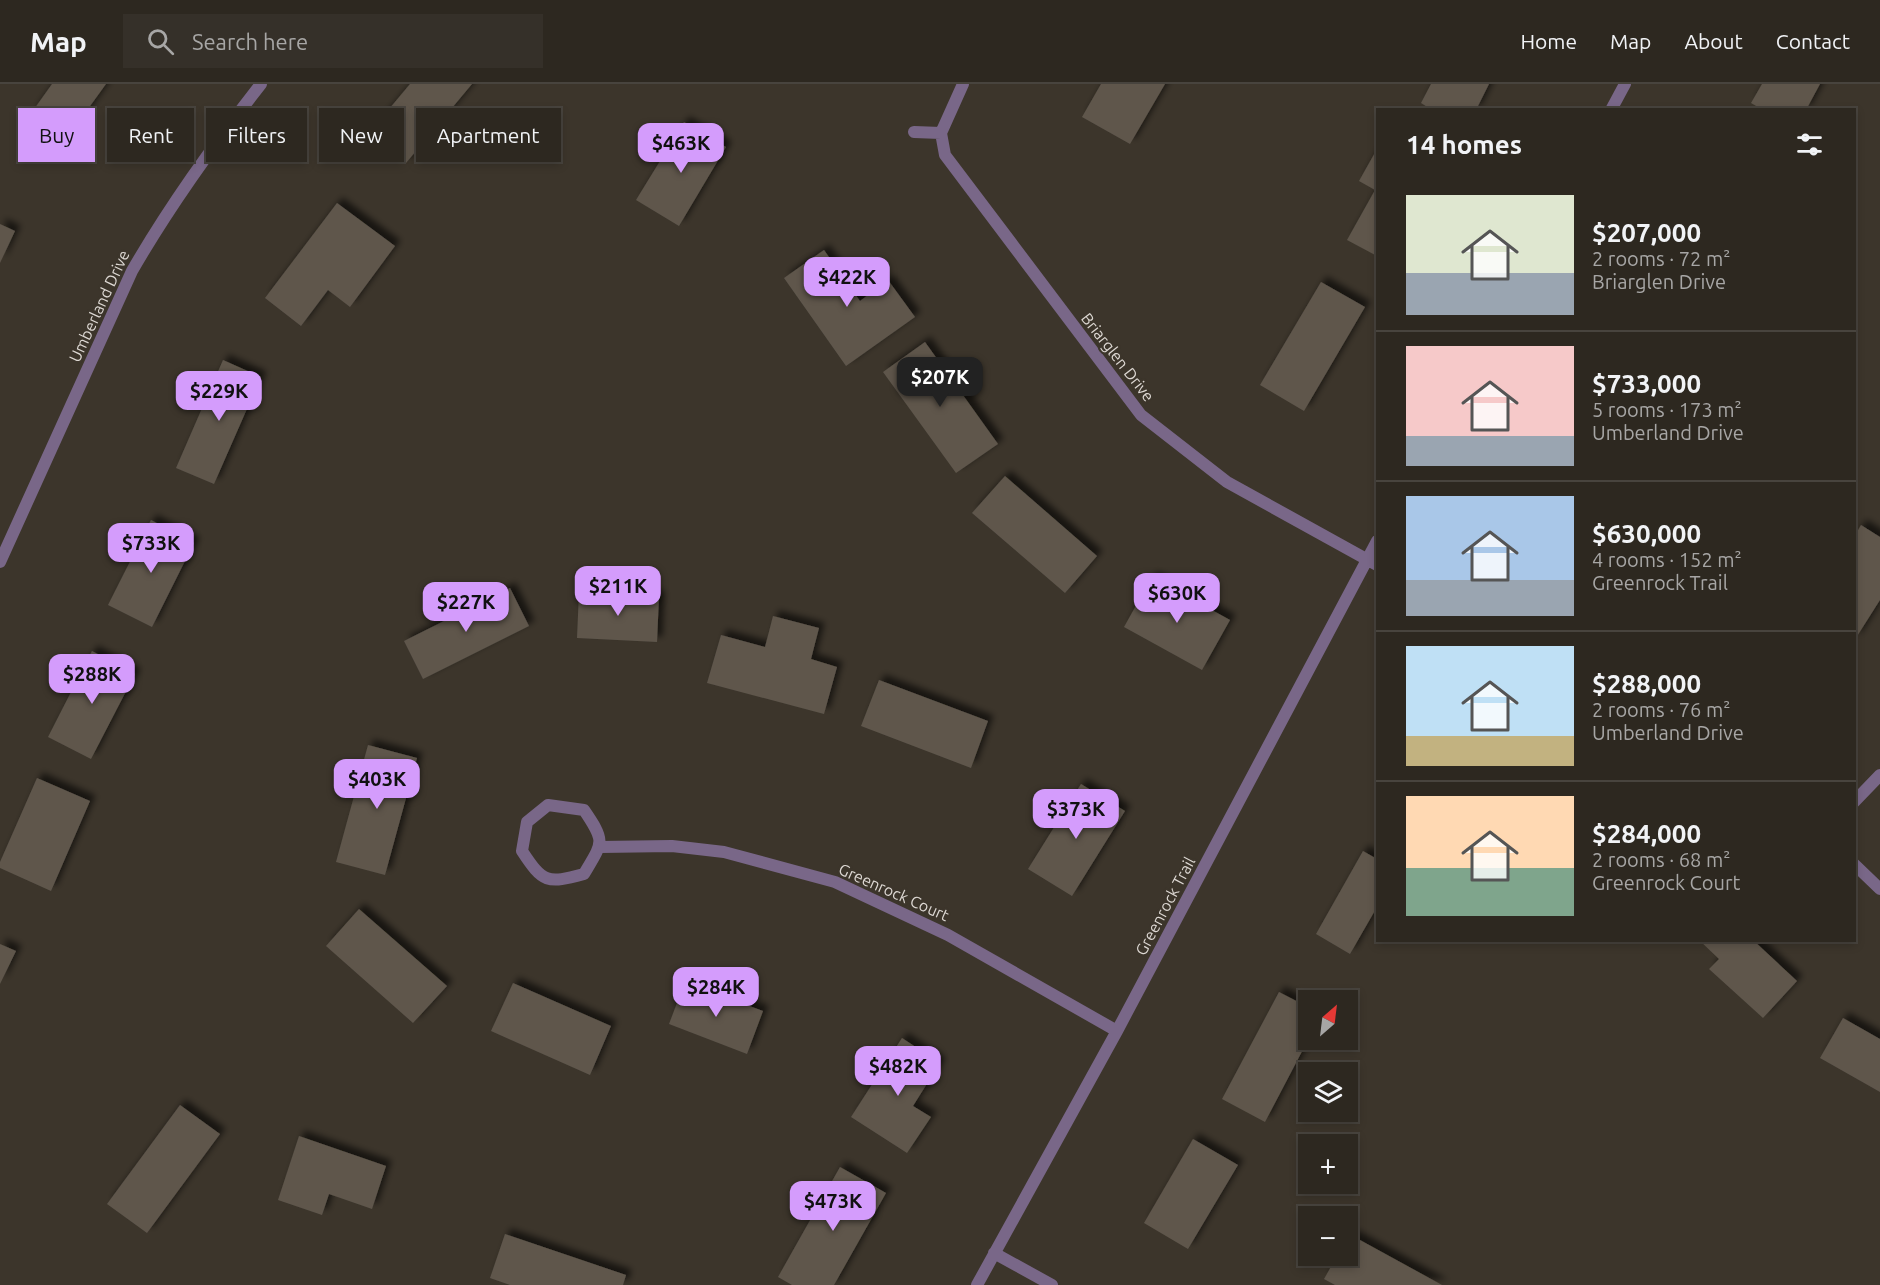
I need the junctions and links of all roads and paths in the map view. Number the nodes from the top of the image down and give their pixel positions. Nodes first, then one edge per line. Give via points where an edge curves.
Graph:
1 (261, 84) edge
2 (963, 84) edge
3 (1625, 84) edge
4 (1612, 108) edge
5 (914, 132) dead end
6 (941, 133) junction
7 (1376, 545) edge
8 (0, 561) edge
9 (1372, 563) edge
10 (1880, 775) edge
11 (1856, 800) edge
12 (600, 847) junction
13 (1856, 866) edge
14 (1880, 889) edge
15 (1118, 1031) junction
16 (994, 1253) junction
17 (977, 1285) edge
18 (1052, 1285) edge

1 - 8 street, Umberland Drive via 158,226 132,271
2 - 6 street
3 - 4 street
5 - 6 street
6 - 9 street, Briarglen Drive via 945,155 961,179 1141,415 1227,482
7 - 9 street, Greenrock Trail
9 - 15 street, Greenrock Trail
10 - 11 street
12 - 12 street via 599,833 584,810 548,805 527,822 522,851 537,874 558,882 584,874
12 - 15 street, Greenrock Court via 672,846 724,852 834,882 948,935
13 - 14 street
15 - 16 street, Greenrock Trail
16 - 17 street, Greenrock Trail
16 - 18 street

